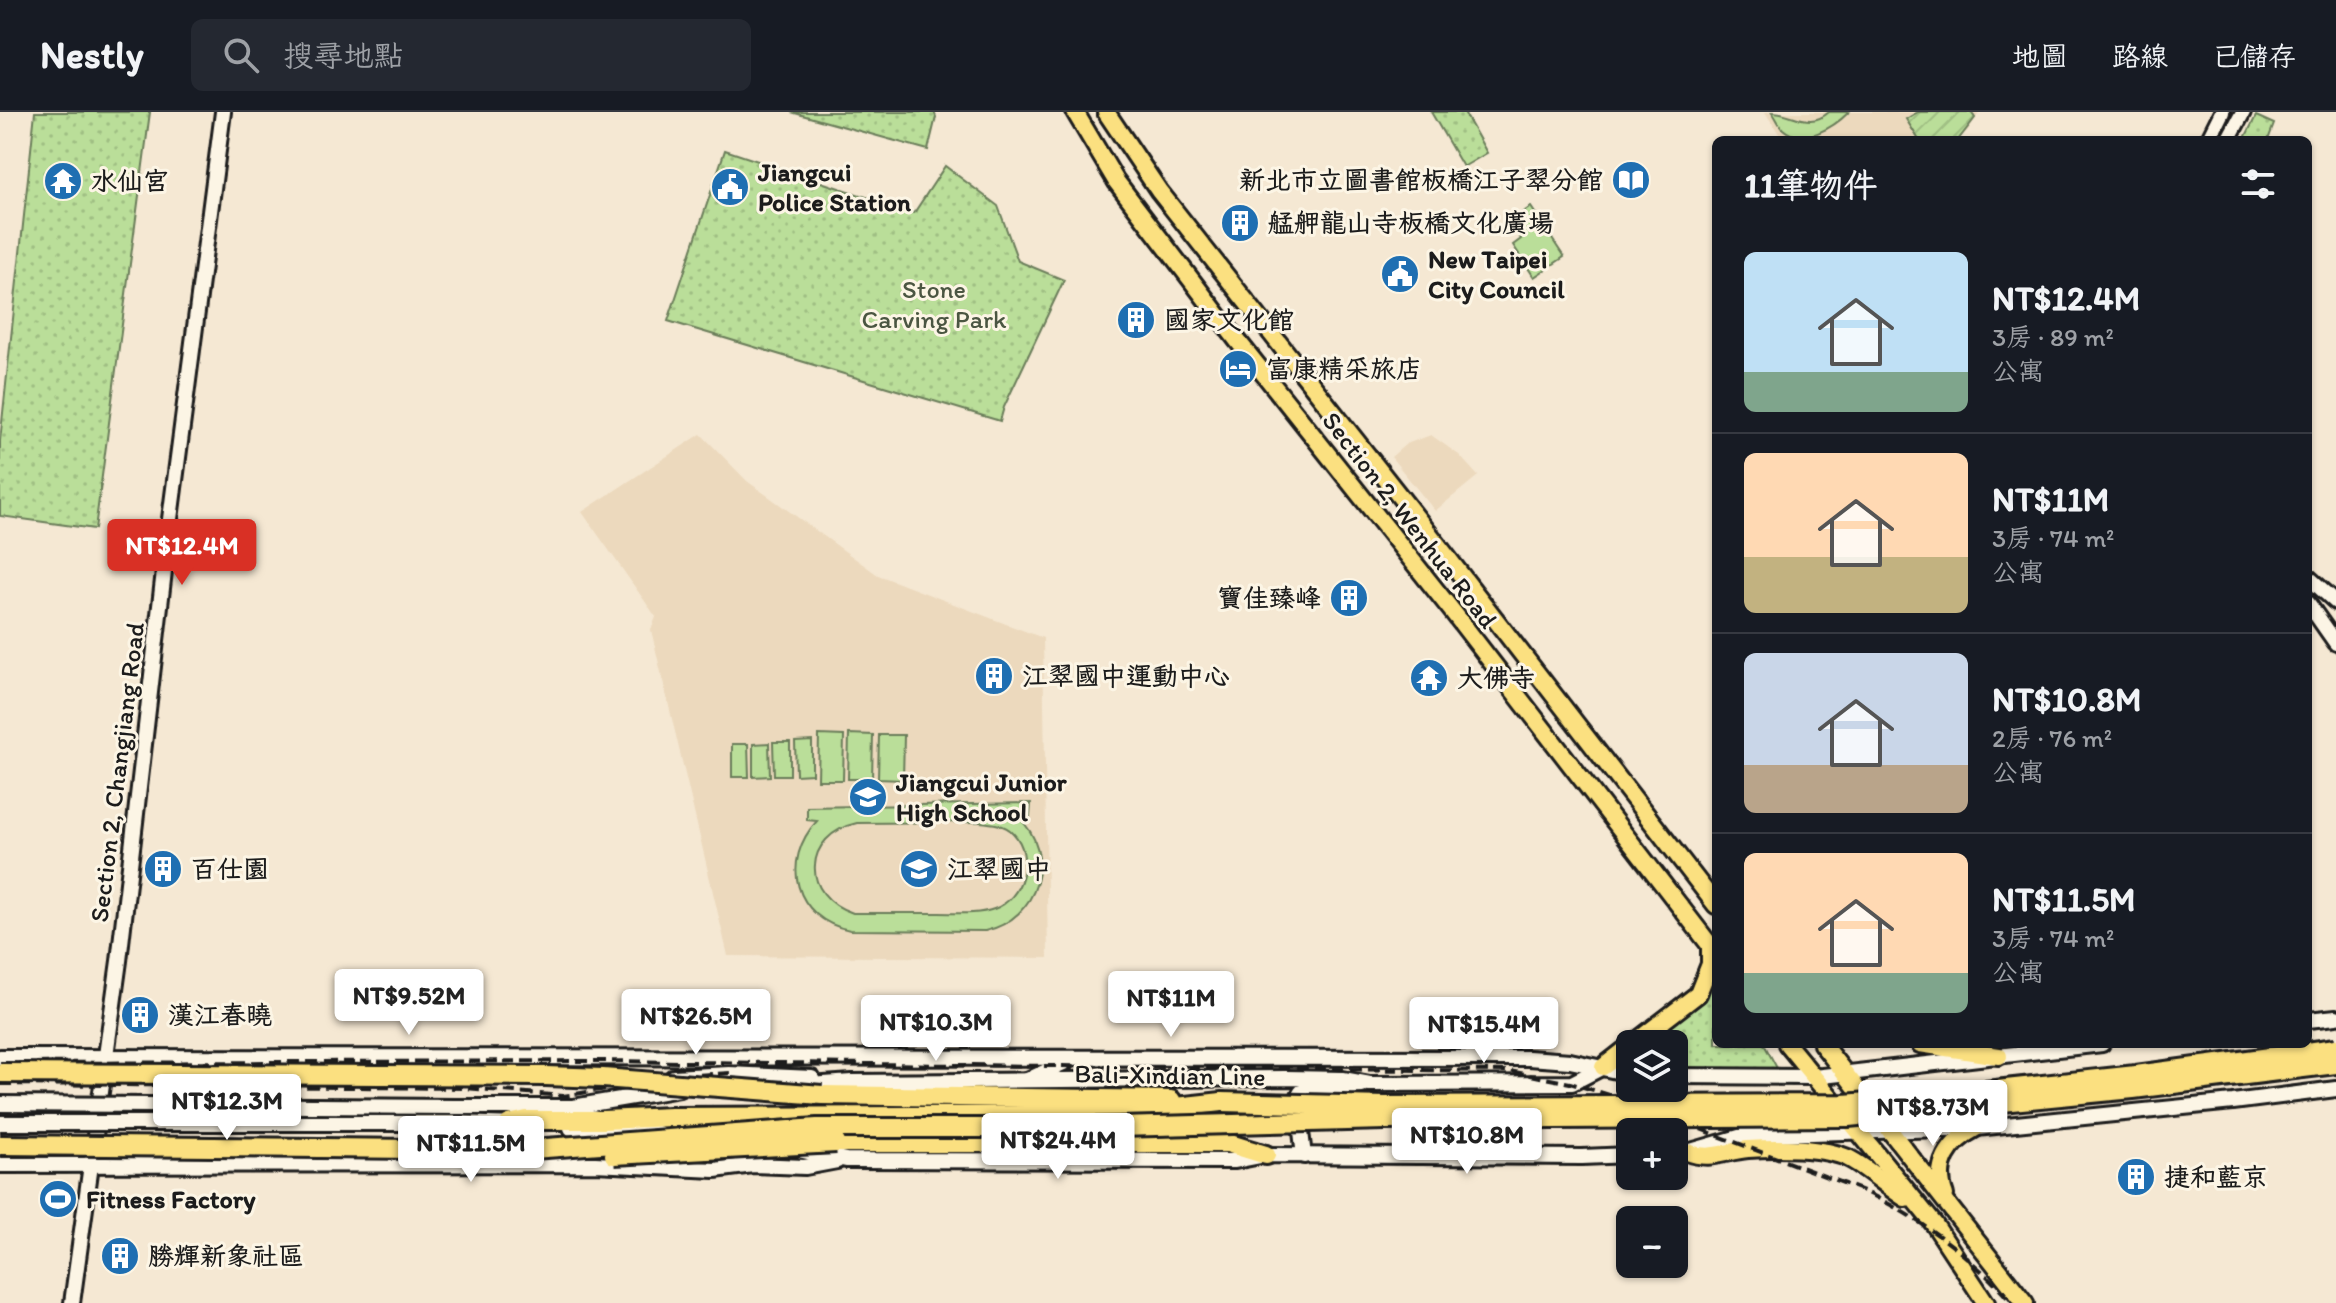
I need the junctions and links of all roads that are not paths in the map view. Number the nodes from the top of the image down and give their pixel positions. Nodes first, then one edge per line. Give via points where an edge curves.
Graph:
1 (223, 112) edge
2 (1075, 112) edge
3 (1106, 112) edge
4 (2222, 112) edge
5 (2243, 112) edge
6 (2210, 136) edge
7 (2230, 136) edge
8 (2312, 581) edge
9 (2336, 602) edge
10 (2312, 609) edge
11 (2336, 643) edge
12 (1712, 900) edge
13 (1712, 948) edge
14 (1712, 954) edge
15 (2335, 1017) edge
16 (2312, 1020) edge
17 (1651, 1030) edge
18 (1790, 1048) edge
19 (1825, 1048) edge
20 (1946, 1048) edge
21 (2068, 1048) edge
22 (2336, 1048) edge
23 (1999, 1056) junction
24 (0, 1057) edge
25 (1616, 1057) edge
26 (1074, 1059) junction
27 (104, 1062) junction
28 (2336, 1064) edge
29 (1603, 1067) junction
30 (1616, 1070) edge
31 (0, 1071) edge
32 (1847, 1074) junction
33 (1688, 1076) edge
34 (1814, 1077) junction
35 (1020, 1083) junction
36 (1370, 1084) junction
37 (2336, 1089) edge
38 (1222, 1102) junction
39 (0, 1104) edge
40 (548, 1108) junction
41 (820, 1113) junction
42 (0, 1123) edge
43 (1222, 1123) junction
44 (509, 1124) junction
45 (1976, 1128) junction
46 (1890, 1130) junction
47 (1860, 1133) junction
48 (0, 1145) edge
49 (519, 1150) junction
50 (1688, 1150) edge
51 (1688, 1154) edge
52 (1266, 1155) junction
53 (1304, 1156) junction
54 (1616, 1156) edge
55 (846, 1160) junction
56 (0, 1165) edge
57 (92, 1167) junction
58 (1947, 1201) junction
59 (1920, 1207) junction
60 (72, 1303) edge
61 (1986, 1303) edge
62 (2025, 1303) edge

1 - 27 main road, Section 2, Changjiang Road
2 - 13 main road, Section 2, Wenhua Road via 1116,181 1237,340
3 - 12 main road, Section 2, Wenhua Road via 1159,191
4 - 6 main road
5 - 7 main road
8 - 9 main road
10 - 11 main road
14 - 17 main road via 1698,994
15 - 16 main road
18 - 34 main road
19 - 32 main road
20 - 23 main road
21 - 23 main road
22 - 38 highway, Bali-Xindian Line, bridge via 2136,1075 1844,1104
23 - 32 main road
24 - 27 main road
25 - 29 main road
26 - 27 main road
26 - 29 main road via 1529,1058
26 - 35 main road
27 - 31 main road
27 - 57 main road, Section 2, Changjiang Road
28 - 43 highway, Bali-Xindian Line, bridge via 1848,1117
29 - 30 main road
29 - 36 main road via 1572,1083
31 - 38 highway, Bali-Xindian Line, bridge via 546,1076 822,1095
32 - 34 main road
32 - 46 main road
33 - 34 main road
34 - 47 main road
35 - 36 main road via 1286,1078
35 - 40 main road via 852,1082 729,1074 665,1077
36 - 53 main road via 1301,1092 1297,1099
37 - 45 main road
38 - 41 highway via 1177,1109
39 - 40 main road, bridge
40 - 41 highway via 571,1113
41 - 43 highway, bridge via 1133,1115
41 - 44 highway
42 - 44 main road, bridge
43 - 49 highway, Bali-Xindian Line, bridge via 817,1128
44 - 55 main road via 736,1140
45 - 46 main road
45 - 58 main road via 1962,1135 1944,1158 1942,1187
46 - 47 main road
46 - 58 main road
47 - 50 main road via 1746,1135
47 - 59 main road
48 - 49 highway, Bali-Xindian Line, bridge
49 - 52 highway, bridge via 600,1156 836,1143 1227,1143
51 - 59 main road via 1702,1158 1775,1148 1826,1152 1847,1158
52 - 53 main road
52 - 55 main road via 1235,1161
53 - 54 main road
55 - 57 main road via 715,1170 595,1164
56 - 57 main road
57 - 60 main road, Section 2, Changjiang Road
58 - 62 main road
59 - 61 main road

